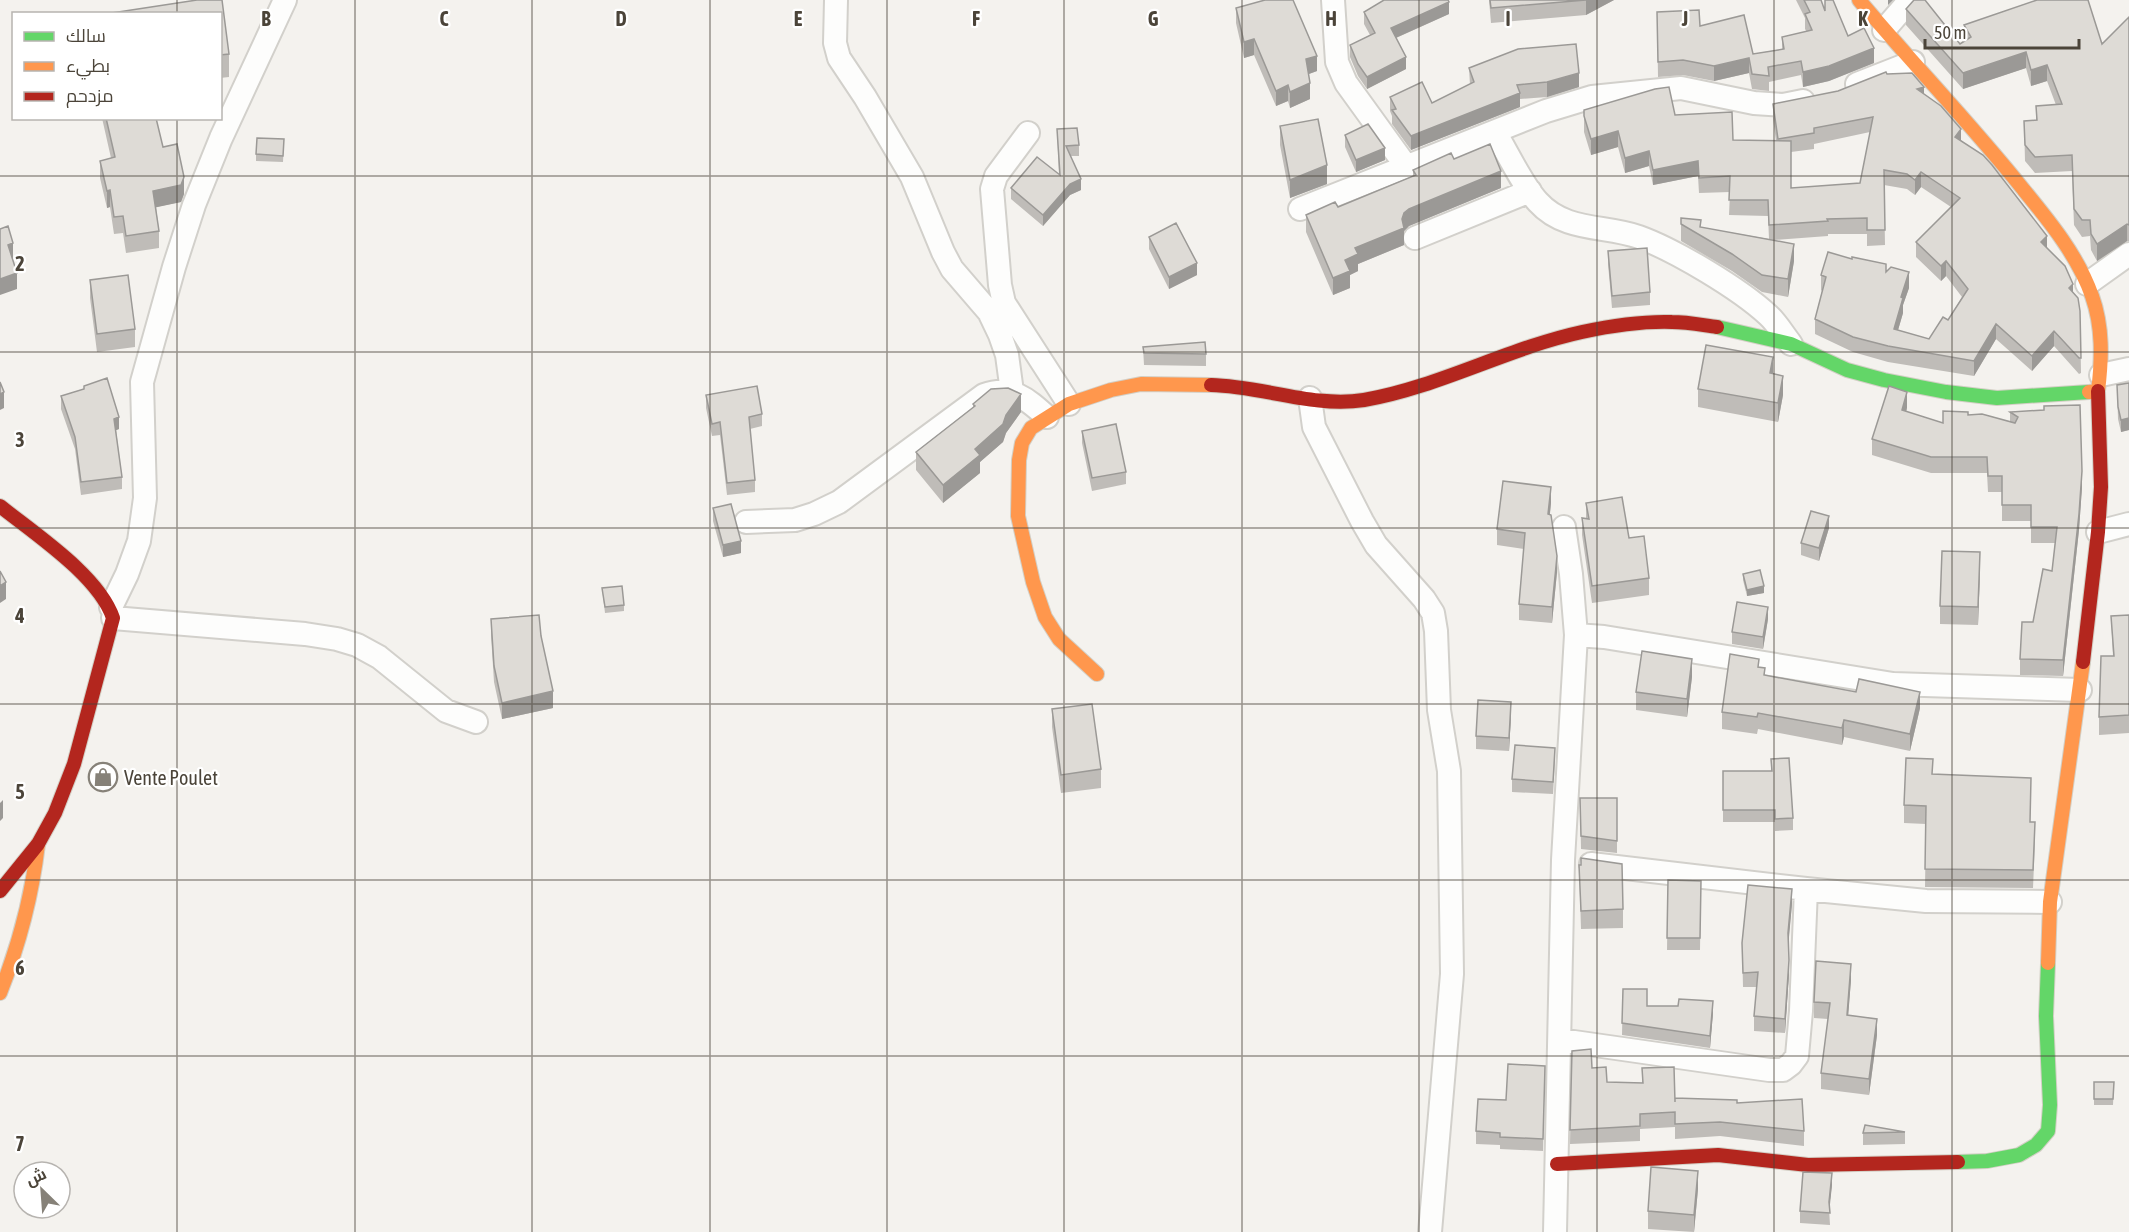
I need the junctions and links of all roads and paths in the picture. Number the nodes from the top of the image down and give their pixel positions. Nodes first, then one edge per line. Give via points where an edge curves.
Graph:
1 (285, 0) edge
2 (836, 0) edge
3 (1333, 0) edge
4 (1859, 0) edge
5 (1910, 0) edge
6 (1884, 30) junction
7 (1912, 62) junction
8 (1495, 132) junction
9 (1028, 133) dead end
10 (1406, 166) junction
11 (1530, 191) junction
12 (1300, 209) dead end
13 (1414, 238) dead end
14 (2129, 254) edge
15 (2087, 284) junction
16 (1791, 344) junction
17 (2129, 369) edge
18 (2100, 383) junction
19 (1012, 392) junction
20 (1310, 398) junction
21 (1069, 404) junction
22 (1047, 417) junction
23 (0, 506) edge
24 (746, 522) dead end
25 (2129, 524) edge
26 (1564, 527) dead end
27 (2098, 532) junction
28 (112, 612) junction
29 (1576, 635) junction
30 (1097, 674) dead end
31 (2080, 690) junction
32 (476, 722) dead end
33 (38, 844) junction
34 (1563, 860) junction
35 (1806, 889) junction
36 (0, 891) edge
37 (2050, 902) junction
38 (0, 993) edge
39 (1560, 1040) junction
40 (1557, 1164) junction
41 (1430, 1232) edge
42 (1555, 1232) edge

1 - 28 street via 221,138 174,267 142,382 145,498 139,541
2 - 19 street via 835,43 839,58 912,177 952,269 989,312 1007,355
3 - 10 street via 1337,62 1346,83
4 - 6 street
5 - 6 street
6 - 7 street
7 - 8 street via 1827,95 1783,105 1681,88 1643,91 1592,97
7 - 15 street via 2008,170 2064,241
8 - 10 street
8 - 11 street
9 - 21 street via 996,176 992,189 1000,285 1004,303
10 - 12 street
11 - 13 street
11 - 16 street via 1553,214 1572,224 1638,237 1702,270 1751,301 1770,317
14 - 15 street
15 - 18 street via 2101,328
16 - 18 street via 1846,370 1946,392 1997,398
16 - 20 street via 1726,328 1672,322 1625,325 1581,332 1381,396 1332,402
17 - 18 street
18 - 27 street
19 - 22 street
19 - 24 street via 993,391 984,395 839,502 795,520
20 - 21 street via 1220,385 1141,384
20 - 41 street via 1314,427 1362,522 1376,545 1424,599 1433,613 1436,631 1439,710 1449,771 1452,974
21 - 22 street
22 - 30 street via 1031,428 1022,443 1018,516 1022,537 1049,624 1059,639
23 - 28 street via 72,565
25 - 27 street
26 - 29 street
27 - 31 street
28 - 32 street via 305,634 357,645 380,657 446,711
28 - 33 street via 74,764
29 - 31 street via 1893,684
29 - 34 street
31 - 37 street
33 - 36 street
33 - 38 street via 26,919
34 - 35 street
34 - 39 street
35 - 37 street via 1926,901
35 - 39 street via 1797,1056 1783,1070
37 - 40 street via 2046,1016 2048,1131 2036,1145 2019,1155 1987,1161 1848,1165 1808,1165 1718,1155
39 - 40 street
40 - 42 street

